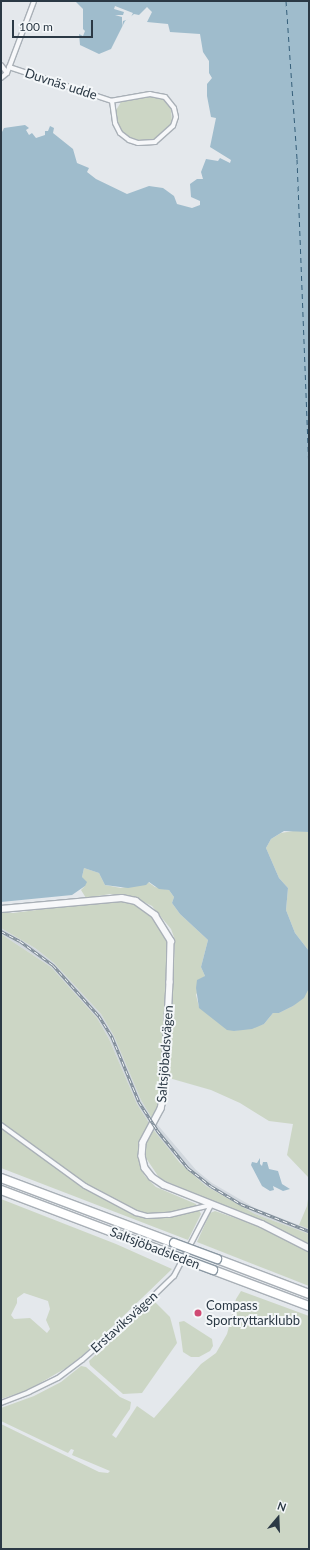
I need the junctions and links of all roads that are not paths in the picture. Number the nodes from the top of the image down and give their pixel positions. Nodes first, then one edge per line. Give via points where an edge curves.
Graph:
1 (34, 1) edge
2 (1, 65) edge
3 (9, 67) junction
4 (7, 72) junction
5 (1, 78) edge
6 (112, 101) junction
7 (1, 909) edge
8 (1, 1126) edge
9 (1, 1178) edge
10 (1, 1190) edge
11 (211, 1205) junction
12 (309, 1248) edge
13 (309, 1294) edge
14 (309, 1306) edge
15 (1, 1403) edge

1 - 3 street
2 - 4 street
3 - 4 street
3 - 6 street, Duvnäs udde
4 - 5 street
6 - 6 street, Duvnäs udde via 115,123 120,133 138,143 155,142 170,132 176,117 174,108 165,97 150,94
7 - 11 street, Saltsjöbadsvägen via 122,898 147,907 162,924 171,941 165,1090 161,1109 146,1134 142,1156 148,1172 157,1181
8 - 11 street via 85,1186 136,1213 147,1216 169,1215
9 - 13 highway, Saltsjöbadsleden, bridge
10 - 14 highway, Saltsjöbadsleden, bridge
11 - 12 street, Saltsjöbadsvägen via 262,1224
11 - 15 street, Erstaviksvägen via 174,1276 142,1307 58,1378

